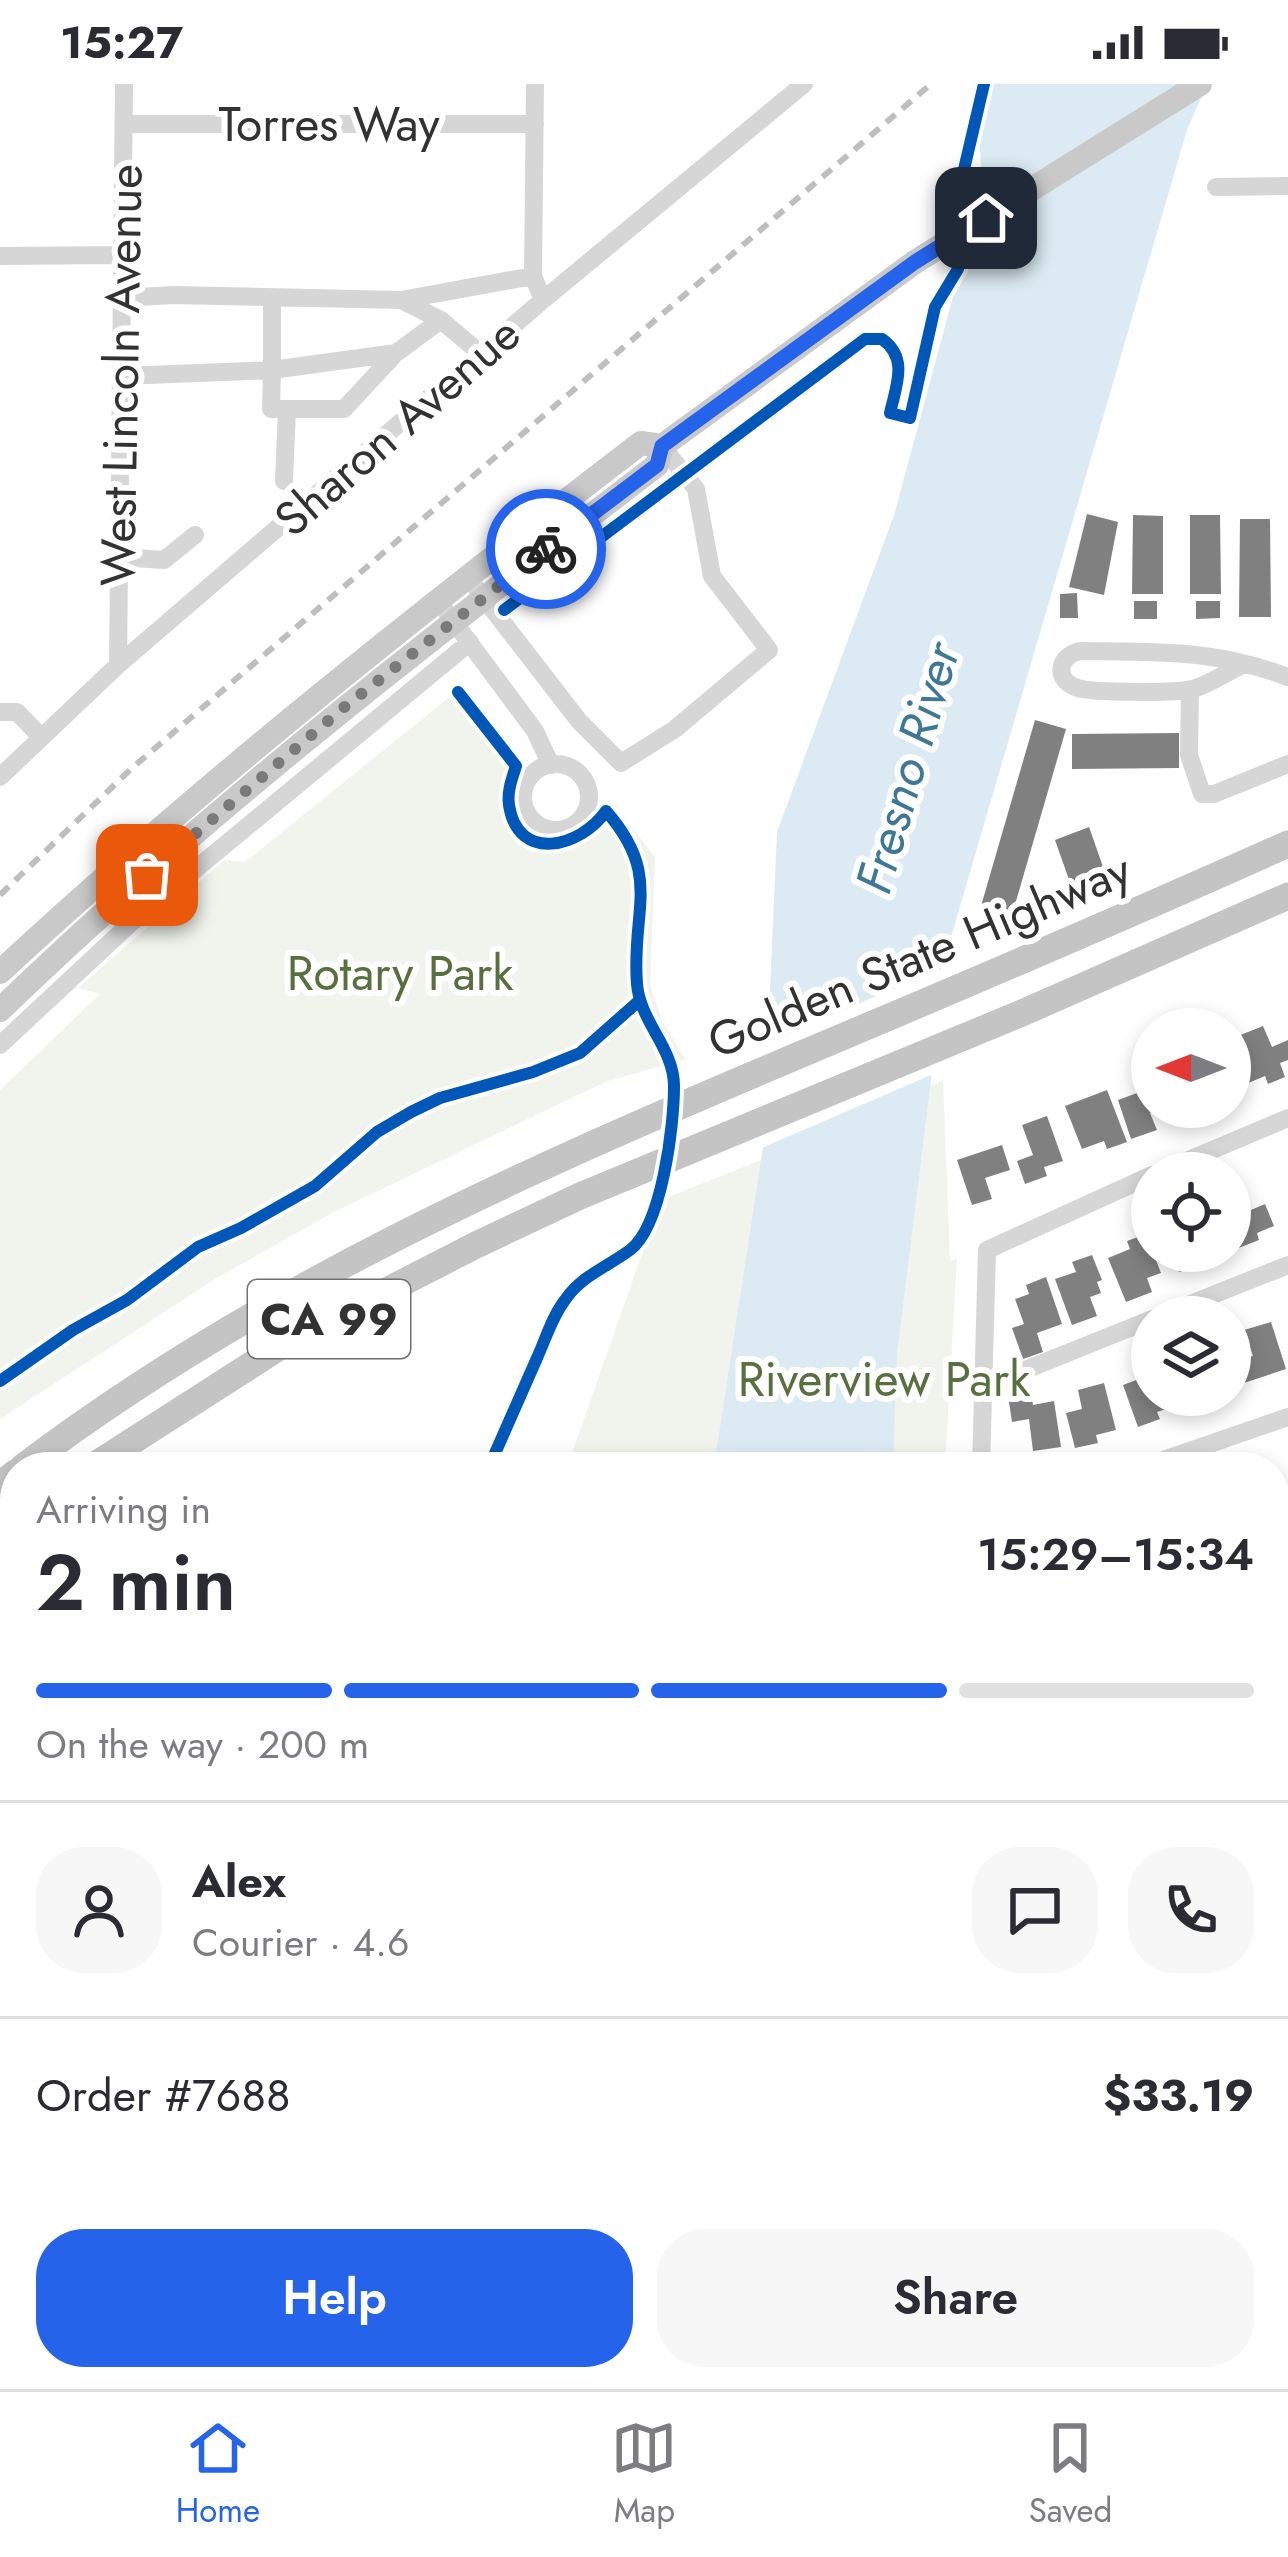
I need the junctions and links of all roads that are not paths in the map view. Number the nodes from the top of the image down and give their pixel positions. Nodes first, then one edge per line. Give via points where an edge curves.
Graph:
1 (124, 84) edge
2 (535, 84) edge
3 (804, 84) edge
4 (1200, 84) edge
5 (124, 124) junction
6 (535, 124) junction
7 (1288, 186) edge
8 (1216, 188) dead end
9 (122, 255) junction
10 (0, 256) edge
11 (533, 277) junction
12 (122, 298) junction
13 (272, 298) junction
14 (401, 300) junction
15 (543, 300) junction
16 (441, 320) junction
17 (396, 353) junction
18 (481, 354) junction
19 (272, 370) junction
20 (121, 376) junction
21 (287, 409) junction
22 (662, 446) junction
23 (284, 481) dead end
24 (195, 535) dead end
25 (119, 557) junction
26 (467, 576) junction
27 (484, 597) junction
28 (437, 599) junction
29 (454, 621) junction
30 (470, 642) junction
31 (1245, 664) junction
32 (118, 665) junction
33 (1288, 677) edge
34 (1190, 690) junction
35 (0, 712) edge
36 (41, 737) junction
37 (551, 764) dead end
38 (1288, 764) edge
39 (0, 777) edge
40 (1288, 844) edge
41 (95, 885) junction
42 (1288, 896) edge
43 (124, 912) junction
44 (0, 972) edge
45 (0, 1010) edge
46 (0, 1045) edge
47 (1288, 1118) edge
48 (1207, 1152) edge
49 (1131, 1185) edge
50 (1288, 1264) edge
51 (1209, 1296) edge
52 (1131, 1328) edge
53 (983, 1388) junction
54 (1288, 1417) edge
55 (62, 1438) junction
56 (39, 1452) edge
57 (43, 1452) edge
58 (115, 1452) edge
59 (981, 1452) edge
60 (1186, 1452) edge

1 - 5 street, West Lincoln Avenue
2 - 6 street
3 - 15 street, Sharon Avenue
4 - 22 main road via 915,262
5 - 6 street, Torres Way
5 - 9 street, West Lincoln Avenue
6 - 11 street
7 - 8 street
9 - 10 street
9 - 12 street, West Lincoln Avenue
11 - 14 street
11 - 15 street
12 - 13 street
12 - 20 street, West Lincoln Avenue
13 - 14 street
13 - 19 street
14 - 16 street
15 - 18 street, Sharon Avenue
16 - 17 street
16 - 18 street
17 - 19 street
17 - 21 street via 344,409
18 - 32 street, Sharon Avenue
19 - 20 street
19 - 21 street via 271,409
20 - 25 street, West Lincoln Avenue
21 - 23 street
22 - 26 main road via 641,443
22 - 27 main road via 657,465
22 - 27 street via 696,489 712,576 769,650 736,681 621,763 579,722
24 - 25 street via 164,560
25 - 32 street, West Lincoln Avenue
26 - 27 street
26 - 28 main road
27 - 29 main road
28 - 29 street
28 - 41 main road
29 - 30 street
29 - 43 main road via 259,778
30 - 37 street
30 - 43 street
31 - 33 street
31 - 34 street
31 - 34 street via 1195,652 1080,651 1060,671 1082,690
32 - 36 street, Sharon Avenue
34 - 38 street via 1190,755 1202,794
35 - 36 street via 17,712
36 - 39 street, Sharon Avenue
40 - 55 highway, Golden State Highway / CA 99 via 461,1202 301,1285
41 - 43 street
41 - 44 main road
42 - 58 highway, Golden State Highway / CA 99 via 580,1196 287,1342
43 - 45 main road
43 - 46 street
47 - 48 street
49 - 53 street via 986,1250
50 - 51 street
52 - 53 street
53 - 59 street
54 - 60 street
55 - 56 highway
55 - 57 highway, Golden State Highway / CA 99

